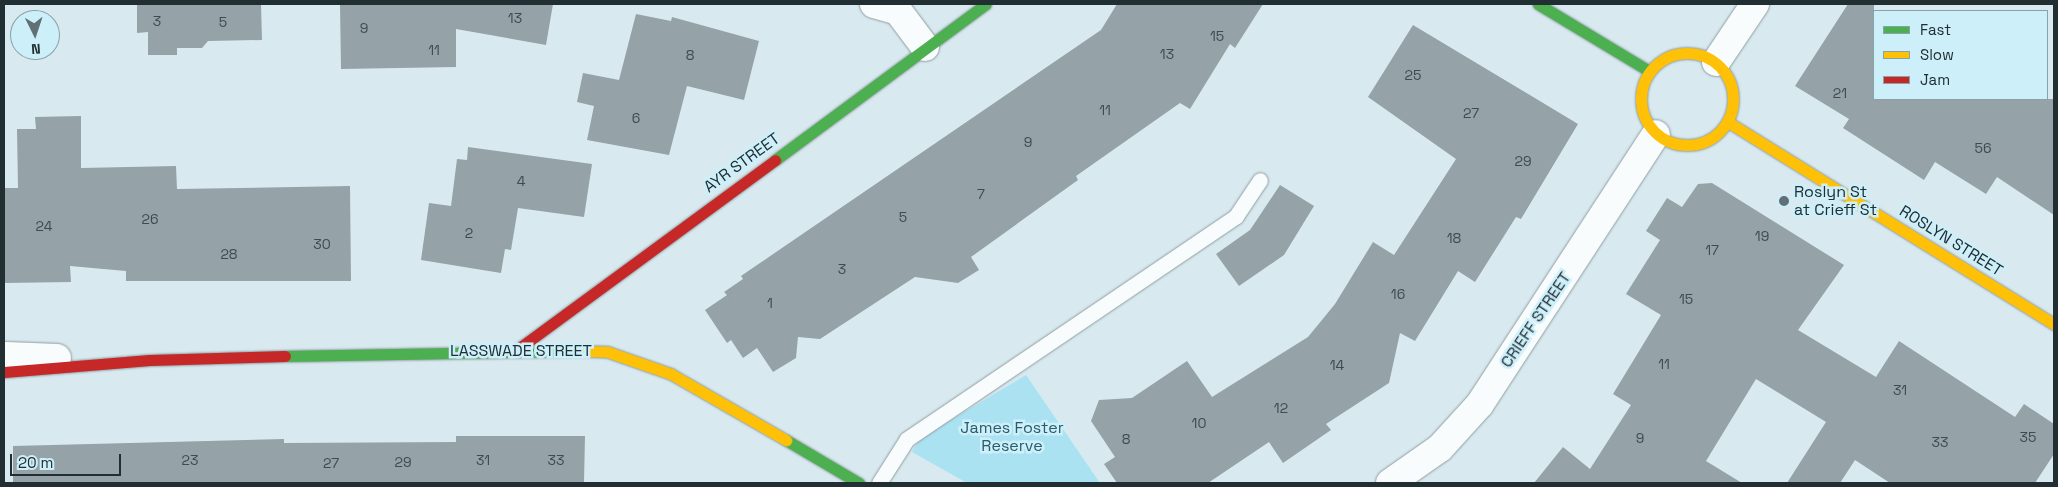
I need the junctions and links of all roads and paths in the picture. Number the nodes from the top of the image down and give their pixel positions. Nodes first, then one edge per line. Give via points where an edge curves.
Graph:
1 (874, 4) edge
2 (986, 4) edge
3 (1538, 4) edge
4 (1755, 4) edge
5 (925, 47) junction
6 (1716, 62) junction
7 (1650, 71) junction
8 (1728, 122) junction
9 (1656, 134) junction
10 (1260, 180) dead end
11 (2054, 324) edge
12 (518, 349) junction
13 (4, 356) edge
14 (150, 360) junction
15 (4, 372) edge
16 (859, 483) edge
17 (879, 483) edge
18 (1390, 483) edge

1 - 5 street via 898,11
2 - 5 street, AYR STREET
3 - 7 street
4 - 6 street
5 - 12 street, AYR STREET
6 - 7 street via 1689,53 1667,58
6 - 8 street via 1726,72 1734,96
7 - 9 street via 1640,97 1642,111
8 - 9 street via 1720,133 1696,145 1668,142
8 - 11 street, ROSLYN STREET
9 - 18 street, CRIEFF STREET via 1480,404 1440,448
10 - 17 lane via 1236,216 907,439
12 - 14 street, LASSWADE STREET
12 - 16 street, LASSWADE STREET via 608,352 642,362
13 - 14 street, LASSWADE STREET
14 - 15 street, LASSWADE STREET

